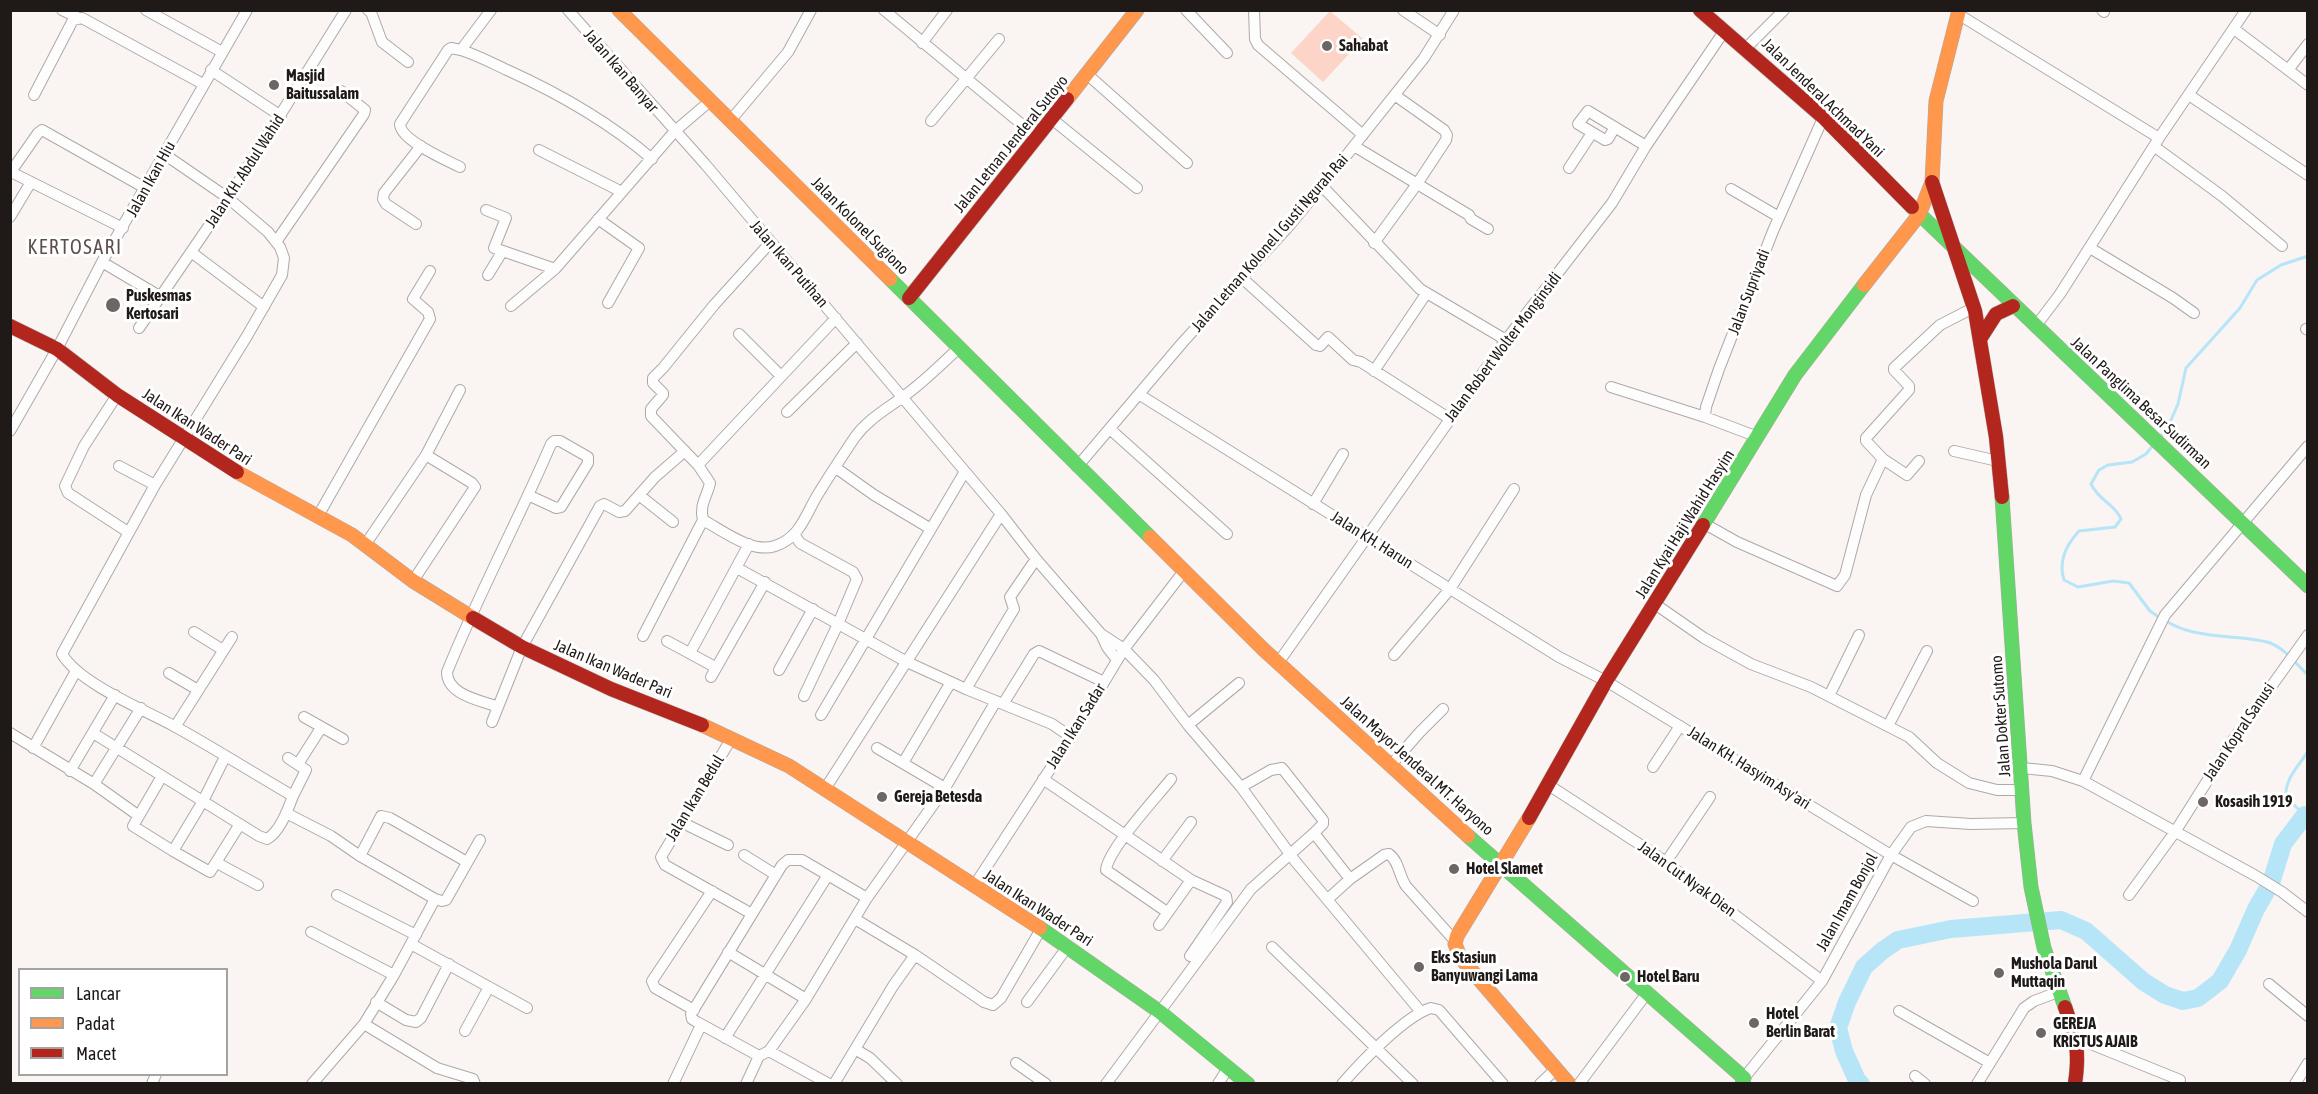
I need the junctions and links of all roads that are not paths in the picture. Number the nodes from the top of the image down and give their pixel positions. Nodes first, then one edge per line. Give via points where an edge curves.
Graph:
1 (63, 10) edge
2 (146, 10) edge
3 (247, 10) edge
4 (346, 10) edge
5 (368, 10) edge
6 (490, 10) edge
7 (568, 10) edge
8 (619, 10) edge
9 (811, 10) edge
10 (884, 10) edge
11 (947, 10) edge
12 (1137, 10) edge
13 (1186, 10) edge
14 (1254, 10) edge
15 (1403, 10) edge
16 (1454, 10) edge
17 (1784, 10) edge
18 (2246, 10) edge
19 (1703, 11) edge
20 (1958, 12) edge
21 (77, 17) junction
22 (2234, 29) junction
23 (1725, 30) junction
24 (1440, 35) junction
25 (999, 39) dead end
26 (922, 42) junction
27 (2307, 44) edge
28 (1746, 48) junction
29 (461, 50) junction
30 (222, 52) junction
31 (1227, 53) dead end
32 (408, 62) dead end
33 (211, 70) junction
34 (2288, 70) junction
35 (1088, 75) junction
36 (966, 79) junction
37 (203, 84) junction
38 (2307, 85) edge
39 (341, 91) dead end
40 (34, 95) dead end
41 (2189, 95) junction
42 (1396, 96) junction
43 (710, 101) junction
44 (281, 116) junction
45 (1823, 118) junction
46 (1052, 119) junction
47 (730, 121) junction
48 (931, 121) dead end
49 (1615, 127) junction
50 (675, 131) junction
51 (1592, 133) junction
52 (1363, 135) junction
53 (1037, 137) junction
54 (2157, 142) junction
55 (421, 146) junction
56 (1354, 146) junction
57 (1646, 146) junction
58 (539, 150) dead end
59 (164, 154) junction
60 (652, 159) junction
61 (1187, 163) dead end
62 (460, 167) dead end
63 (1569, 168) dead end
64 (11, 173) edge
65 (2307, 175) edge
66 (31, 182) junction
67 (1932, 182) junction
68 (1417, 184) junction
69 (1322, 186) junction
70 (145, 188) junction
71 (1137, 189) dead end
72 (1731, 189) dead end
73 (620, 191) junction
74 (228, 198) junction
75 (486, 210) dead end
76 (1919, 214) junction
77 (10, 216) edge
78 (1779, 217) junction
79 (598, 219) junction
80 (416, 224) dead end
81 (123, 228) junction
82 (1488, 229) dead end
83 (276, 242) junction
84 (770, 243) junction
85 (1374, 243) junction
86 (1951, 245) junction
87 (2282, 246) dead end
88 (2090, 248) junction
89 (191, 252) junction
90 (502, 252) junction
91 (102, 262) junction
92 (555, 269) junction
93 (430, 271) dead end
94 (488, 275) dead end
95 (1242, 278) junction
96 (1426, 294) junction
97 (161, 297) junction
98 (909, 298) junction
99 (608, 303) dead end
100 (511, 306) dead end
101 (2013, 306) junction
102 (264, 307) junction
103 (1973, 308) junction
104 (2193, 313) dead end
105 (836, 318) junction
106 (10, 326) edge
107 (2035, 327) junction
108 (139, 328) dead end
109 (739, 334) dead end
110 (1980, 339) junction
111 (1506, 340) junction
112 (857, 343) junction
113 (959, 348) junction
114 (57, 349) junction
115 (1374, 371) junction
116 (781, 376) junction
117 (1611, 387) dead end
118 (460, 390) dead end
119 (117, 395) junction
120 (1140, 396) junction
121 (903, 397) junction
122 (787, 412) dead end
123 (1705, 417) junction
124 (1450, 419) junction
125 (1111, 429) junction
126 (10, 431) edge
127 (1758, 437) junction
128 (182, 438) junction
129 (2307, 446) edge
130 (685, 451) junction
131 (1954, 451) dead end
132 (1343, 454) dead end
133 (426, 455) junction
134 (1883, 459) junction
135 (1918, 461) dead end
136 (1998, 461) junction
137 (698, 465) junction
138 (119, 466) dead end
139 (1077, 467) junction
140 (836, 468) junction
141 (964, 473) junction
142 (155, 485) junction
143 (1514, 489) dead end
144 (528, 495) junction
145 (639, 495) junction
146 (1313, 504) junction
147 (1001, 514) junction
148 (318, 516) junction
149 (703, 520) junction
150 (673, 522) dead end
151 (1705, 524) junction
152 (2244, 524) junction
153 (931, 529) junction
154 (128, 532) junction
155 (794, 534) junction
156 (1227, 534) dead end
157 (1366, 537) junction
158 (749, 544) junction
159 (365, 545) junction
160 (1036, 560) junction
161 (737, 568) junction
162 (1184, 571) junction
163 (413, 581) junction
164 (765, 582) junction
165 (2307, 586) edge
166 (1450, 589) junction
167 (1655, 604) junction
168 (813, 609) junction
169 (470, 617) junction
170 (838, 624) junction
171 (194, 632) dead end
172 (1101, 634) junction
173 (1859, 635) dead end
174 (2307, 635) edge
175 (643, 636) dead end
176 (232, 638) dead end
177 (867, 639) junction
178 (667, 640) dead end
179 (522, 647) junction
180 (223, 650) junction
181 (1124, 650) junction
182 (1927, 651) dead end
183 (690, 653) junction
184 (1394, 655) dead end
185 (1117, 660) junction
186 (907, 662) junction
187 (1278, 663) junction
188 (779, 670) dead end
189 (76, 671) junction
190 (169, 673) dead end
191 (1606, 681) junction
192 (951, 682) junction
193 (1104, 682) junction
194 (1239, 684) dead end
195 (966, 689) junction
196 (198, 690) junction
197 (115, 695) junction
198 (804, 696) dead end
199 (1829, 696) junction
200 (1000, 702) junction
201 (498, 707) junction
202 (141, 708) junction
203 (1443, 709) dead end
204 (821, 715) dead end
205 (304, 717) dead end
206 (492, 722) dead end
207 (1188, 725) junction
208 (1680, 726) junction
209 (1888, 726) junction
210 (175, 727) junction
211 (321, 728) junction
212 (10, 733) edge
213 (93, 733) junction
214 (1071, 737) junction
215 (343, 739) dead end
216 (731, 739) junction
217 (117, 747) junction
218 (33, 748) junction
219 (877, 748) dead end
220 (225, 757) junction
221 (903, 763) junction
222 (1391, 765) junction
223 (1653, 767) dead end
224 (2022, 768) junction
225 (70, 771) junction
226 (162, 776) junction
227 (1043, 778) junction
228 (1171, 779) dead end
229 (2083, 781) junction
230 (93, 784) junction
231 (1546, 784) junction
232 (1241, 787) junction
233 (945, 788) junction
234 (825, 789) junction
235 (2023, 790) junction
236 (293, 796) junction
237 (1710, 797) dead end
238 (203, 801) junction
239 (286, 813) junction
240 (139, 816) junction
241 (681, 822) junction
242 (1191, 822) dead end
243 (2024, 823) junction
244 (240, 824) junction
245 (2175, 832) junction
246 (1314, 833) junction
247 (1126, 836) junction
248 (480, 840) dead end
249 (907, 842) junction
250 (728, 845) dead end
251 (173, 851) junction
252 (1290, 854) junction
253 (744, 855) dead end
254 (1891, 855) junction
255 (360, 856) junction
256 (1162, 861) junction
257 (467, 862) junction
258 (1666, 862) junction
259 (217, 863) junction
260 (1502, 865) junction
261 (776, 875) junction
262 (828, 875) junction
263 (1350, 879) junction
264 (1191, 880) junction
265 (258, 885) dead end
266 (974, 885) junction
267 (712, 891) junction
268 (337, 895) dead end
269 (2129, 895) dead end
270 (867, 898) junction
271 (1329, 898) junction
272 (435, 899) junction
273 (1973, 901) dead end
274 (1167, 912) junction
275 (2307, 912) edge
276 (752, 914) junction
277 (855, 919) junction
278 (1158, 925) dead end
279 (1041, 929) junction
280 (310, 932) dead end
281 (413, 939) junction
282 (1455, 941) junction
283 (1068, 946) junction
284 (1272, 947) dead end
285 (728, 952) junction
286 (915, 955) junction
287 (1190, 956) dead end
288 (449, 964) junction
289 (765, 974) junction
290 (394, 975) junction
291 (1822, 981) junction
292 (2269, 984) dead end
293 (489, 987) junction
294 (2058, 992) junction
295 (1647, 993) junction
296 (806, 999) junction
297 (376, 1002) junction
298 (1028, 1002) dead end
299 (527, 1008) dead end
300 (694, 1010) junction
301 (1899, 1011) dead end
302 (1160, 1012) junction
303 (1421, 1012) junction
304 (2307, 1016) edge
305 (364, 1024) junction
306 (701, 1025) junction
307 (465, 1031) dead end
308 (725, 1038) junction
309 (2076, 1038) junction
310 (855, 1049) junction
311 (1375, 1049) junction
312 (764, 1054) junction
313 (1016, 1063) dead end
314 (1990, 1063) junction
315 (2307, 1063) edge
316 (1228, 1068) junction
317 (1556, 1069) junction
318 (1915, 1076) dead end
319 (2180, 1080) dead end
320 (1743, 1081) edge
321 (312, 1083) edge
322 (475, 1083) edge
323 (673, 1083) edge
324 (746, 1083) edge
325 (827, 1083) edge
326 (897, 1083) edge
327 (1046, 1083) edge
328 (1106, 1083) edge
329 (1218, 1083) edge
330 (1248, 1083) edge
331 (1342, 1083) edge
332 (1413, 1083) edge
333 (1503, 1083) edge
334 (1540, 1083) edge
335 (1569, 1083) edge
336 (1580, 1083) edge
337 (1925, 1083) edge
338 (1977, 1083) edge
339 (2075, 1083) edge
340 (2295, 1083) edge

1 - 21 street
2 - 30 street
3 - 30 street, Jalan Ikan Hiu
4 - 44 street, Jalan KH. Abdul Wahid
5 - 32 street via 382,42
6 - 29 street
7 - 50 street, Jalan Ikan Banyar
8 - 43 main road, Jalan Kolonel Sugiono
9 - 47 street via 788,52
10 - 26 street
11 - 26 street
12 - 35 main road, Jalan Letnan Jenderal Sutoyo
13 - 31 street
14 - 52 street via 1258,45
15 - 24 street
16 - 24 street, Jalan Letnan Kolonel I Gusti Ngurah Rai
17 - 28 street
18 - 22 street
19 - 23 main road, Jalan Jenderal Achmad Yani
20 - 54 street
20 - 67 main road via 1936,101
21 - 37 street
21 - 40 street
22 - 34 street
22 - 41 street
23 - 28 main road, Jalan Jenderal Achmad Yani
23 - 57 street, Jalan Robert Wolter Monginsidi
24 - 42 street, Jalan Letnan Kolonel I Gusti Ngurah Rai
25 - 36 street
26 - 36 street
27 - 34 street
28 - 45 main road, Jalan Jenderal Achmad Yani
29 - 55 street via 448,50 400,124 404,134
29 - 60 street via 570,101
30 - 33 street, Jalan Ikan Hiu
33 - 37 street, Jalan Ikan Hiu
33 - 44 street
34 - 38 street
35 - 46 main road, Jalan Letnan Jenderal Sutoyo
35 - 61 street
36 - 48 street
36 - 53 street
37 - 59 street, Jalan Ikan Hiu
39 - 83 street via 363,106 364,114
41 - 54 street
41 - 65 street
42 - 52 street, Jalan Letnan Kolonel I Gusti Ngurah Rai
42 - 68 street via 1447,135
43 - 47 main road, Jalan Kolonel Sugiono
43 - 50 street
44 - 74 street, Jalan KH. Abdul Wahid
45 - 76 main road, Jalan Jenderal Achmad Yani
45 - 78 street, Jalan Supriyadi
46 - 53 main road, Jalan Letnan Jenderal Sutoyo
46 - 71 street
47 - 98 main road, Jalan Kolonel Sugiono
49 - 51 street via 1608,139
49 - 51 street via 1588,111 1578,124
49 - 57 street
50 - 60 street
50 - 84 street, Jalan Ikan Putihan
51 - 63 street
52 - 56 street, Jalan Letnan Kolonel I Gusti Ngurah Rai
53 - 98 main road, Jalan Letnan Jenderal Sutoyo
54 - 87 street
54 - 88 street
55 - 62 street
55 - 80 street via 383,199
56 - 68 street
56 - 69 street, Jalan Letnan Kolonel I Gusti Ngurah Rai
57 - 111 street, Jalan Robert Wolter Monginsidi via 1612,203
58 - 73 street
59 - 70 street, Jalan Ikan Hiu
59 - 74 street
60 - 73 street
64 - 66 street
64 - 70 street via 42,130
66 - 77 street
66 - 81 street
67 - 76 main road, Jalan Kyai Haji Wahid Hasyim
67 - 86 main road, Jalan Dokter Sutomo
68 - 82 street
68 - 85 street
69 - 85 street
69 - 95 street, Jalan Letnan Kolonel I Gusti Ngurah Rai
70 - 81 street, Jalan Ikan Hiu
72 - 78 street
73 - 79 street
74 - 83 street
74 - 89 street, Jalan KH. Abdul Wahid
75 - 90 street via 506,218 494,246
76 - 86 main road, Jalan Jenderal Achmad Yani
76 - 127 main road, Jalan Kyai Haji Wahid Hasyim via 1795,375
78 - 123 street, Jalan Supriyadi via 1719,369
79 - 92 street
79 - 99 street via 639,248
81 - 91 street, Jalan Ikan Hiu
83 - 102 street via 284,258 282,275
84 - 105 street, Jalan Ikan Putihan
84 - 130 street via 653,378 663,396 651,409 651,416
85 - 96 street
86 - 101 main road, Jalan Panglima Besar Sudirman
86 - 103 main road, Jalan Dokter Sutomo
88 - 104 street
88 - 107 street
89 - 97 street, Jalan KH. Abdul Wahid
89 - 102 street
90 - 92 street
90 - 94 street
91 - 97 street
91 - 114 street, Jalan Ikan Hiu
92 - 100 street
93 - 148 street via 413,299 428,312 430,320
95 - 115 street via 1316,345 1320,346 1328,337 1353,360
95 - 120 street, Jalan Letnan Kolonel I Gusti Ngurah Rai
96 - 111 street
96 - 115 street
97 - 108 street, Jalan KH. Abdul Wahid
98 - 113 main road, Jalan Kolonel Sugiono
101 - 107 main road, Jalan Panglima Besar Sudirman
101 - 110 main road via 1995,314
102 - 128 street
103 - 110 main road, Jalan Dokter Sutomo
103 - 134 street via 1940,325 1894,368 1909,390 1866,438
105 - 112 street, Jalan Ikan Putihan
105 - 116 street
106 - 114 main road, Jalan Ikan Wader Pari
107 - 152 main road, Jalan Panglima Besar Sudirman
109 - 116 street
110 - 136 main road, Jalan Dokter Sutomo
111 - 124 street, Jalan Robert Wolter Monginsidi
112 - 121 street, Jalan Ikan Putihan
112 - 122 street
113 - 121 street
113 - 139 main road, Jalan Kolonel Sugiono
114 - 119 main road, Jalan Ikan Wader Pari
114 - 126 street, Jalan Ikan Hiu
115 - 124 street
116 - 137 street
117 - 123 street
118 - 133 street
119 - 128 main road, Jalan Ikan Wader Pari
119 - 154 street via 84,446 65,486 68,493
120 - 125 street, Jalan Letnan Kolonel I Gusti Ngurah Rai
120 - 146 street, Jalan KH. Harun
121 - 140 street via 856,436
121 - 141 street, Jalan Ikan Putihan
123 - 127 street
124 - 157 street, Jalan Robert Wolter Monginsidi
125 - 139 street, Jalan Letnan Kolonel I Gusti Ngurah Rai
125 - 156 street
127 - 151 main road, Jalan Kyai Haji Wahid Hasyim
128 - 142 street
128 - 148 main road, Jalan Ikan Wader Pari
129 - 152 street
130 - 137 street
130 - 145 street
131 - 136 street
132 - 146 street
133 - 159 street
133 - 163 street via 475,487
134 - 135 street via 1906,475
134 - 151 street via 1866,495 1845,575 1837,586
136 - 224 main road, Jalan Dokter Sutomo
137 - 149 street via 710,483 702,505
138 - 142 street
139 - 162 main road, Jalan Mayor Jenderal MT. Haryono
140 - 153 street
140 - 155 street
141 - 147 street, Jalan Ikan Putihan
141 - 153 street
142 - 154 street
143 - 166 street
144 - 144 street via 561,507 588,457 554,441
144 - 169 street
145 - 150 street
145 - 179 street via 622,512 600,506
146 - 157 street, Jalan KH. Harun
147 - 160 street, Jalan Ikan Putihan
147 - 186 street
148 - 159 main road, Jalan Ikan Wader Pari
149 - 158 street
149 - 175 street
151 - 167 main road, Jalan Kyai Haji Wahid Hasyim
152 - 165 main road, Jalan Panglima Besar Sudirman
152 - 229 street via 2162,620
153 - 177 street
154 - 189 street via 63,651 63,657
155 - 158 street via 775,546
155 - 170 street via 800,543 856,575
157 - 166 street, Jalan KH. Harun
157 - 187 street, Jalan Robert Wolter Monginsidi
158 - 161 street
159 - 163 main road, Jalan Ikan Wader Pari
160 - 172 street, Jalan Ikan Putihan
160 - 195 street via 1010,597 1014,609
161 - 164 street
161 - 183 street
162 - 181 street, Jalan Ikan Sadar
162 - 187 main road, Jalan Mayor Jenderal MT. Haryono
163 - 169 main road, Jalan Ikan Wader Pari
164 - 168 street
164 - 183 street via 713,672
166 - 184 street
166 - 191 street, Jalan KH. Harun via 1559,657
167 - 191 main road, Jalan Kyai Haji Wahid Hasyim
167 - 199 street via 1734,656
168 - 170 street
168 - 188 street
169 - 179 main road, Jalan Ikan Wader Pari
169 - 201 street via 447,672 448,682 455,690
170 - 177 street
170 - 198 street
171 - 180 street
172 - 181 street
172 - 185 street
173 - 199 street
174 - 245 street, Jalan Kopral Sanusi via 2233,740
176 - 180 street
177 - 186 street
177 - 204 street
178 - 183 street
179 - 201 street
179 - 216 main road, Jalan Ikan Wader Pari
180 - 196 street
181 - 185 street, Jalan Ikan Sadar
181 - 207 street via 1154,680
182 - 209 street
185 - 193 street, Jalan Ikan Sadar
186 - 192 street
186 - 234 street
187 - 222 main road, Jalan Mayor Jenderal MT. Haryono
189 - 197 street
189 - 218 street
190 - 196 street
191 - 208 street, Jalan KH. Hasyim Asy'ari
191 - 231 main road, Jalan Kyai Haji Wahid Hasyim
192 - 195 street
192 - 221 street
193 - 200 street via 1039,651
193 - 214 street, Jalan Ikan Sadar
194 - 207 street
195 - 200 street
196 - 210 street
197 - 202 street
197 - 213 street
199 - 209 street
200 - 214 street via 1052,724
200 - 233 street
201 - 206 street
202 - 210 street
202 - 217 street
203 - 222 street
205 - 211 street
207 - 232 street
208 - 223 street
208 - 254 street, Jalan KH. Hasyim Asy'ari
209 - 235 street via 1909,736 1937,763 1970,783 1997,790
210 - 220 street
211 - 215 street
211 - 236 street via 293,761 306,772
212 - 218 street
213 - 217 street
213 - 225 street
214 - 227 street, Jalan Ikan Sadar
216 - 234 main road, Jalan Ikan Wader Pari via 789,766
216 - 241 street, Jalan Ikan Bedul
217 - 226 street
217 - 230 street
218 - 225 street
219 - 221 street
220 - 236 street
220 - 238 street
221 - 233 street
222 - 260 main road, Jalan Mayor Jenderal MT. Haryono
224 - 229 street via 2052,771
224 - 235 main road, Jalan Dokter Sutomo
225 - 230 street
226 - 238 street
226 - 240 street
227 - 247 street
227 - 266 street, Jalan Ikan Sadar
228 - 247 street
229 - 245 street
230 - 240 street
231 - 258 street, Jalan Cut Nyak Dien
231 - 260 main road, Jalan Kyai Haji Wahid Hasyim
232 - 246 street via 1282,768 1323,820
232 - 252 street
233 - 249 street
234 - 249 main road, Jalan Ikan Wader Pari
235 - 243 main road, Jalan Dokter Sutomo
236 - 239 street
237 - 258 street
238 - 244 street
238 - 251 street
239 - 244 street via 267,839
239 - 255 street
240 - 251 street via 133,826
241 - 250 street
241 - 267 street, Jalan Ikan Bedul via 662,853 662,861
242 - 256 street
243 - 254 street, Jalan Imam Bonjol via 1917,823
243 - 294 main road, Jalan Dokter Sutomo via 2031,887
244 - 259 street
245 - 269 street, Jalan Kopral Sanusi
245 - 275 street via 2256,876
246 - 252 street
246 - 263 street
247 - 256 street
247 - 274 street via 1106,870
248 - 257 street
249 - 266 main road, Jalan Ikan Wader Pari
249 - 270 street
251 - 259 street via 207,872
252 - 271 street
252 - 302 street via 1258,883
253 - 261 street
254 - 273 street, Jalan KH. Hasyim Asy'ari
254 - 291 street, Jalan Imam Bonjol
255 - 257 street via 381,816
255 - 272 street
256 - 264 street
257 - 272 street via 446,900
258 - 291 street, Jalan Cut Nyak Dien
259 - 265 street
260 - 282 main road, Jalan Kyai Haji Wahid Hasyim
260 - 295 main road, Jalan Mayor Jenderal MT. Haryono
261 - 262 street via 788,860 798,859
261 - 276 street
262 - 270 street
262 - 289 street
263 - 271 street
263 - 282 street via 1384,855 1391,855 1406,886
264 - 274 street
264 - 287 street via 1226,896 1227,900
266 - 279 main road, Jalan Ikan Wader Pari
267 - 276 street, Jalan Ikan Bedul
267 - 300 street via 652,981 655,988
268 - 281 street
270 - 277 street
271 - 303 street
272 - 281 street
274 - 278 street
276 - 285 street
277 - 286 street
277 - 296 street
279 - 283 main road, Jalan Ikan Wader Pari
279 - 286 street via 1001,998 993,1005
280 - 290 street
281 - 288 street
281 - 290 street
282 - 317 main road via 1456,951 1466,964
283 - 298 street
283 - 302 main road, Jalan Ikan Wader Pari
284 - 311 street
285 - 289 street
285 - 300 street
286 - 310 street
288 - 293 street
288 - 297 street via 416,1022
289 - 296 street
289 - 308 street
290 - 297 street
291 - 320 street, Jalan Imam Bonjol
292 - 304 street
293 - 299 street
293 - 307 street
294 - 309 main road, Jalan Dokter Sutomo
294 - 314 street via 2024,1008
295 - 320 main road, Jalan Mayor Jenderal MT. Haryono
295 - 336 street
296 - 312 street
297 - 305 street
300 - 306 street via 692,1018
301 - 314 street
302 - 316 main road, Jalan Ikan Wader Pari
302 - 328 street
303 - 311 street
303 - 333 street via 1439,1010
305 - 321 street
305 - 322 street via 437,1068
306 - 308 street
306 - 323 street
308 - 312 street
309 - 319 street
309 - 339 main road, Jalan Dokter Sutomo via 2079,1058
310 - 325 street
310 - 326 street
311 - 331 street
311 - 332 street
312 - 324 street
312 - 325 street
313 - 327 street
314 - 338 street
315 - 340 street
316 - 329 street
316 - 330 main road, Jalan Ikan Wader Pari
317 - 334 street
317 - 335 main road
318 - 337 street

